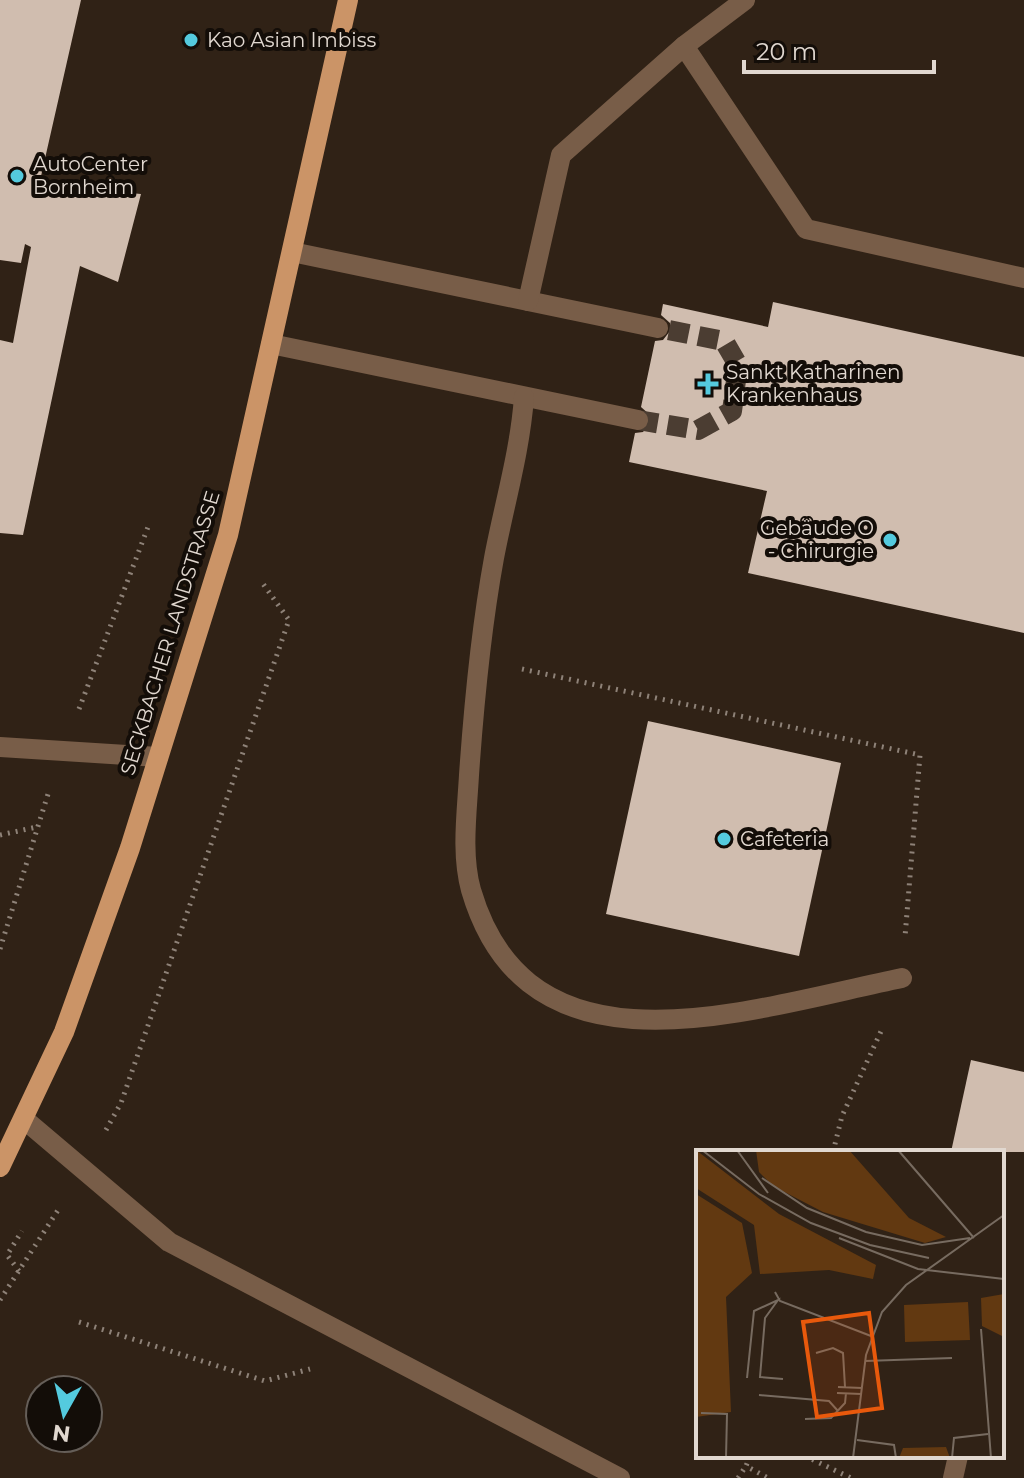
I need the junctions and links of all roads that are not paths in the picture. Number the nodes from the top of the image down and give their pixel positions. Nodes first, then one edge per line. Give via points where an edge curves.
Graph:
1 (348, 0) edge
2 (745, 0) edge
3 (684, 46) junction
4 (292, 252) junction
5 (1024, 278) edge
6 (528, 301) junction
7 (658, 328) tunnel mouth
8 (271, 344) junction
9 (524, 397) junction
10 (638, 420) tunnel mouth
11 (0, 747) edge
12 (158, 757) junction
13 (902, 978) road end
14 (25, 1120) junction
15 (0, 1167) edge
16 (958, 1458) edge
17 (620, 1478) edge
18 (953, 1478) edge

1 - 4 main road, SECKBACHER LANDSTRASSE
2 - 3 lane
3 - 5 lane via 806,229
3 - 6 lane via 561,155
4 - 6 lane
4 - 8 main road, SECKBACHER LANDSTRASSE
6 - 7 lane
8 - 9 lane
8 - 12 main road, SECKBACHER LANDSTRASSE via 228,535
9 - 10 lane
9 - 13 lane via 494,561 465,827 470,886 485,929 513,968 547,999 632,1019 694,1019
11 - 12 lane
12 - 14 main road, SECKBACHER LANDSTRASSE via 64,1032
14 - 15 main road, SECKBACHER LANDSTRASSE
14 - 17 lane via 169,1242
16 - 18 lane

